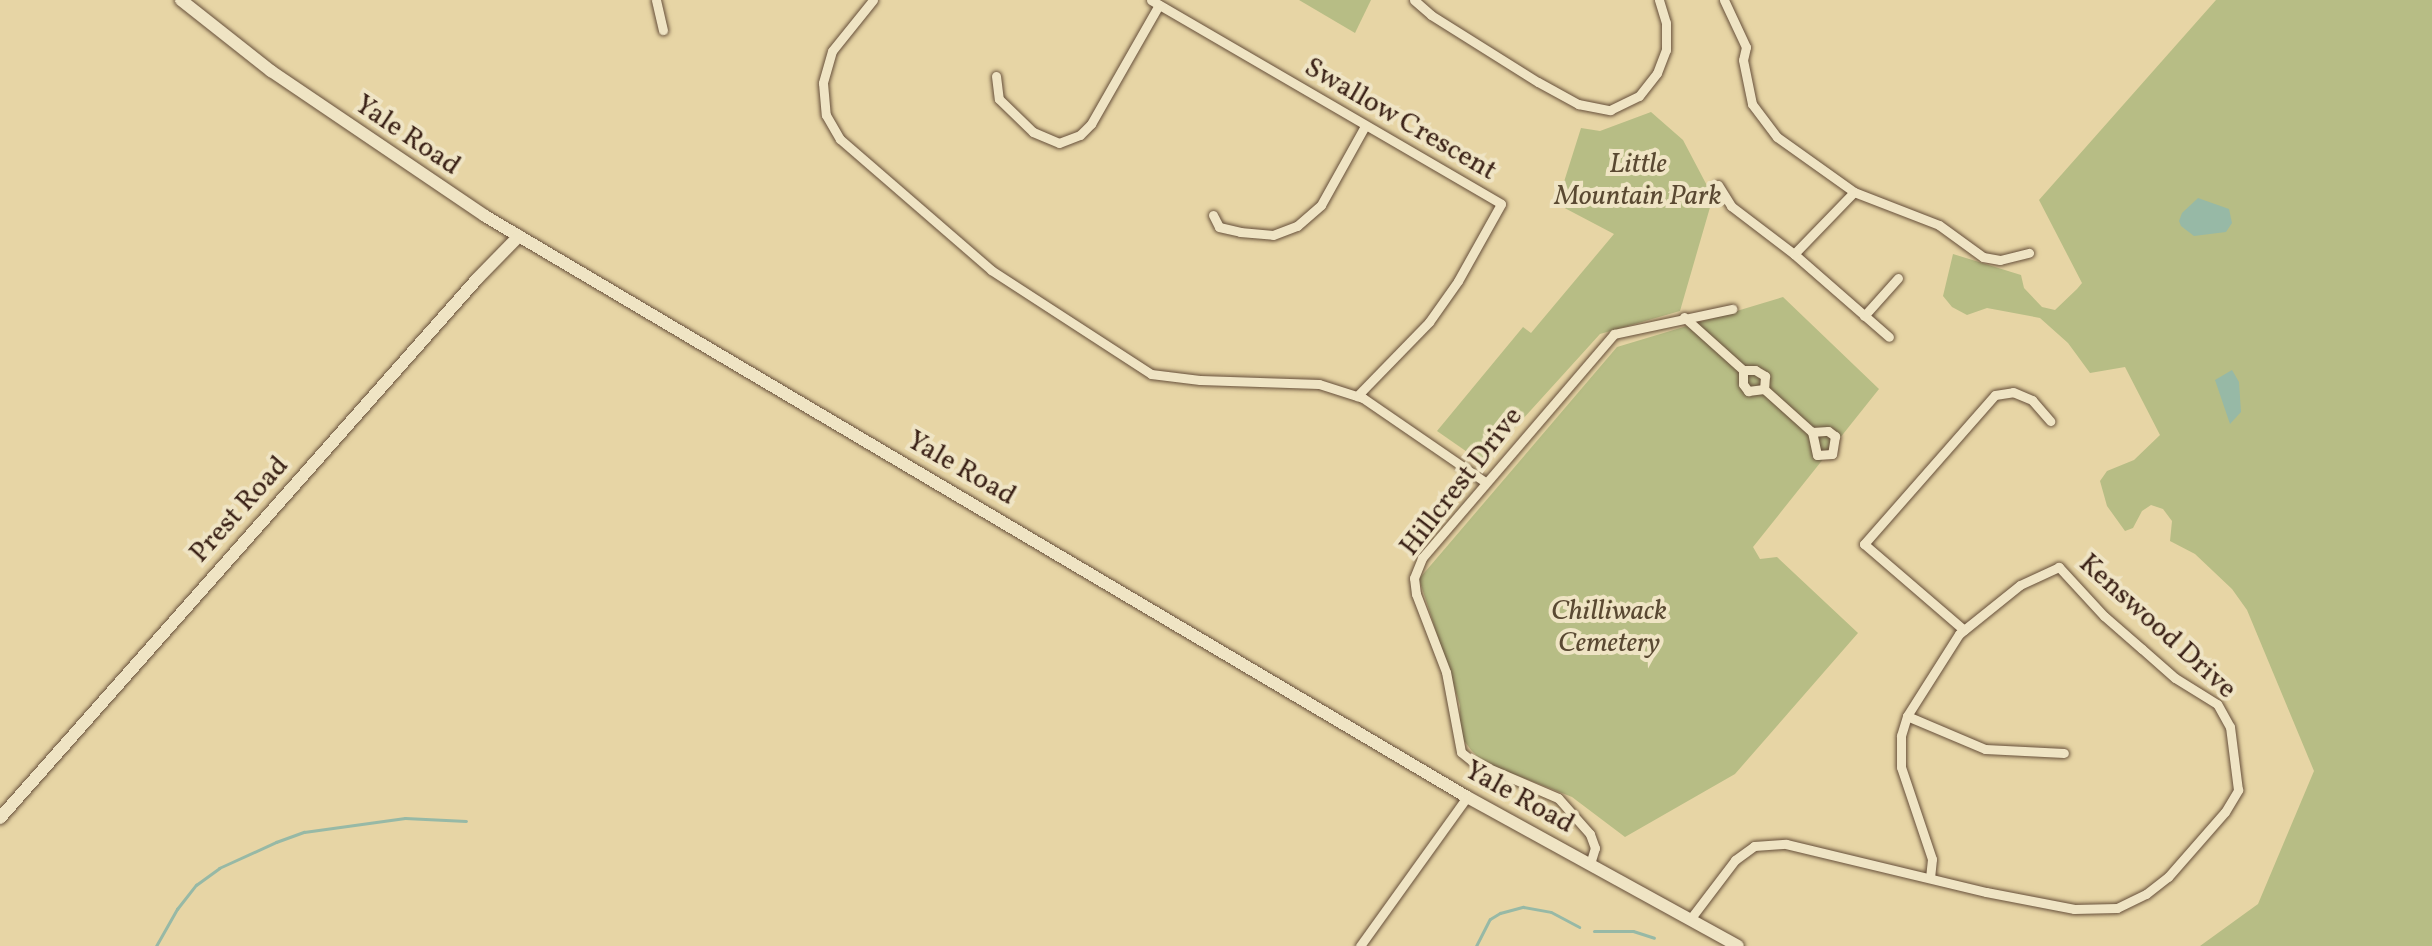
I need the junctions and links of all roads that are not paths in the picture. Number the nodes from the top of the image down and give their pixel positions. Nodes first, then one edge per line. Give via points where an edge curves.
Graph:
1 (181, 0) edge
2 (656, 0) edge
3 (873, 0) edge
4 (1414, 0) edge
5 (1659, 0) edge
6 (1724, 0) edge
7 (1155, 2) edge
8 (663, 30) dead end
9 (996, 76) dead end
10 (1365, 126) junction
11 (1718, 185) dead end
12 (1854, 192) junction
13 (1213, 215) dead end
14 (519, 236) junction
15 (2029, 253) dead end
16 (1794, 254) junction
17 (1898, 278) dead end
18 (1732, 309) dead end
19 (1864, 316) junction
20 (1684, 317) junction
21 (1889, 337) dead end
22 (1743, 370) junction
23 (1764, 389) junction
24 (1357, 396) junction
25 (2050, 421) dead end
26 (1812, 432) dead end
27 (1485, 482) junction
28 (1964, 630) junction
29 (1907, 716) junction
30 (2064, 753) dead end
31 (1467, 797) junction
32 (0, 818) edge
33 (1590, 864) junction
34 (1930, 878) junction
35 (1691, 918) junction
36 (1360, 946) edge
37 (1738, 946) edge

1 - 14 main road, Yale Road via 271,71
2 - 8 street
3 - 24 street via 832,51 823,83 826,115 840,139 991,270 1151,374 1319,384
4 - 5 street via 1538,82 1578,104 1610,110 1639,96 1657,73 1666,50
6 - 12 street via 1746,47 1743,60 1752,104 1762,121
7 - 9 street via 1091,124 1080,135 1059,143 1033,132 999,99
7 - 10 street, Swallow Crescent
10 - 13 street via 1321,205 1297,226 1273,235 1240,232 1219,227
10 - 24 street, Swallow Crescent via 1501,204 1429,322
11 - 16 street via 1731,206
12 - 15 street via 1939,225 1983,257 2000,260
12 - 16 street
14 - 31 main road, Yale Road
14 - 32 main road, Prest Road
16 - 19 street
17 - 19 street
18 - 20 street, Hillcrest Drive
19 - 21 street
20 - 22 street
20 - 27 street, Hillcrest Drive via 1614,334
22 - 23 street via 1765,376
22 - 23 street via 1748,391
23 - 26 street
24 - 27 street
25 - 28 street via 2032,400 2013,392 1995,395 1864,544
27 - 33 street, Hillcrest Drive via 1422,558 1414,578 1416,594 1446,672 1461,752 1558,798 1590,834 1595,848
28 - 29 street, Kenswood Drive
28 - 34 street, Kenswood Drive via 2020,585 2059,567 2104,616 2175,678 2217,704 2230,727 2238,790 2168,877 2117,908 2074,909
29 - 30 street via 1985,749
29 - 34 street, Kenswood Drive via 1901,767 1932,859
31 - 33 main road, Yale Road
31 - 36 street
33 - 35 main road, Yale Road
34 - 35 street, Kenswood Drive via 1786,844 1754,846 1735,860
35 - 37 main road, Yale Road

